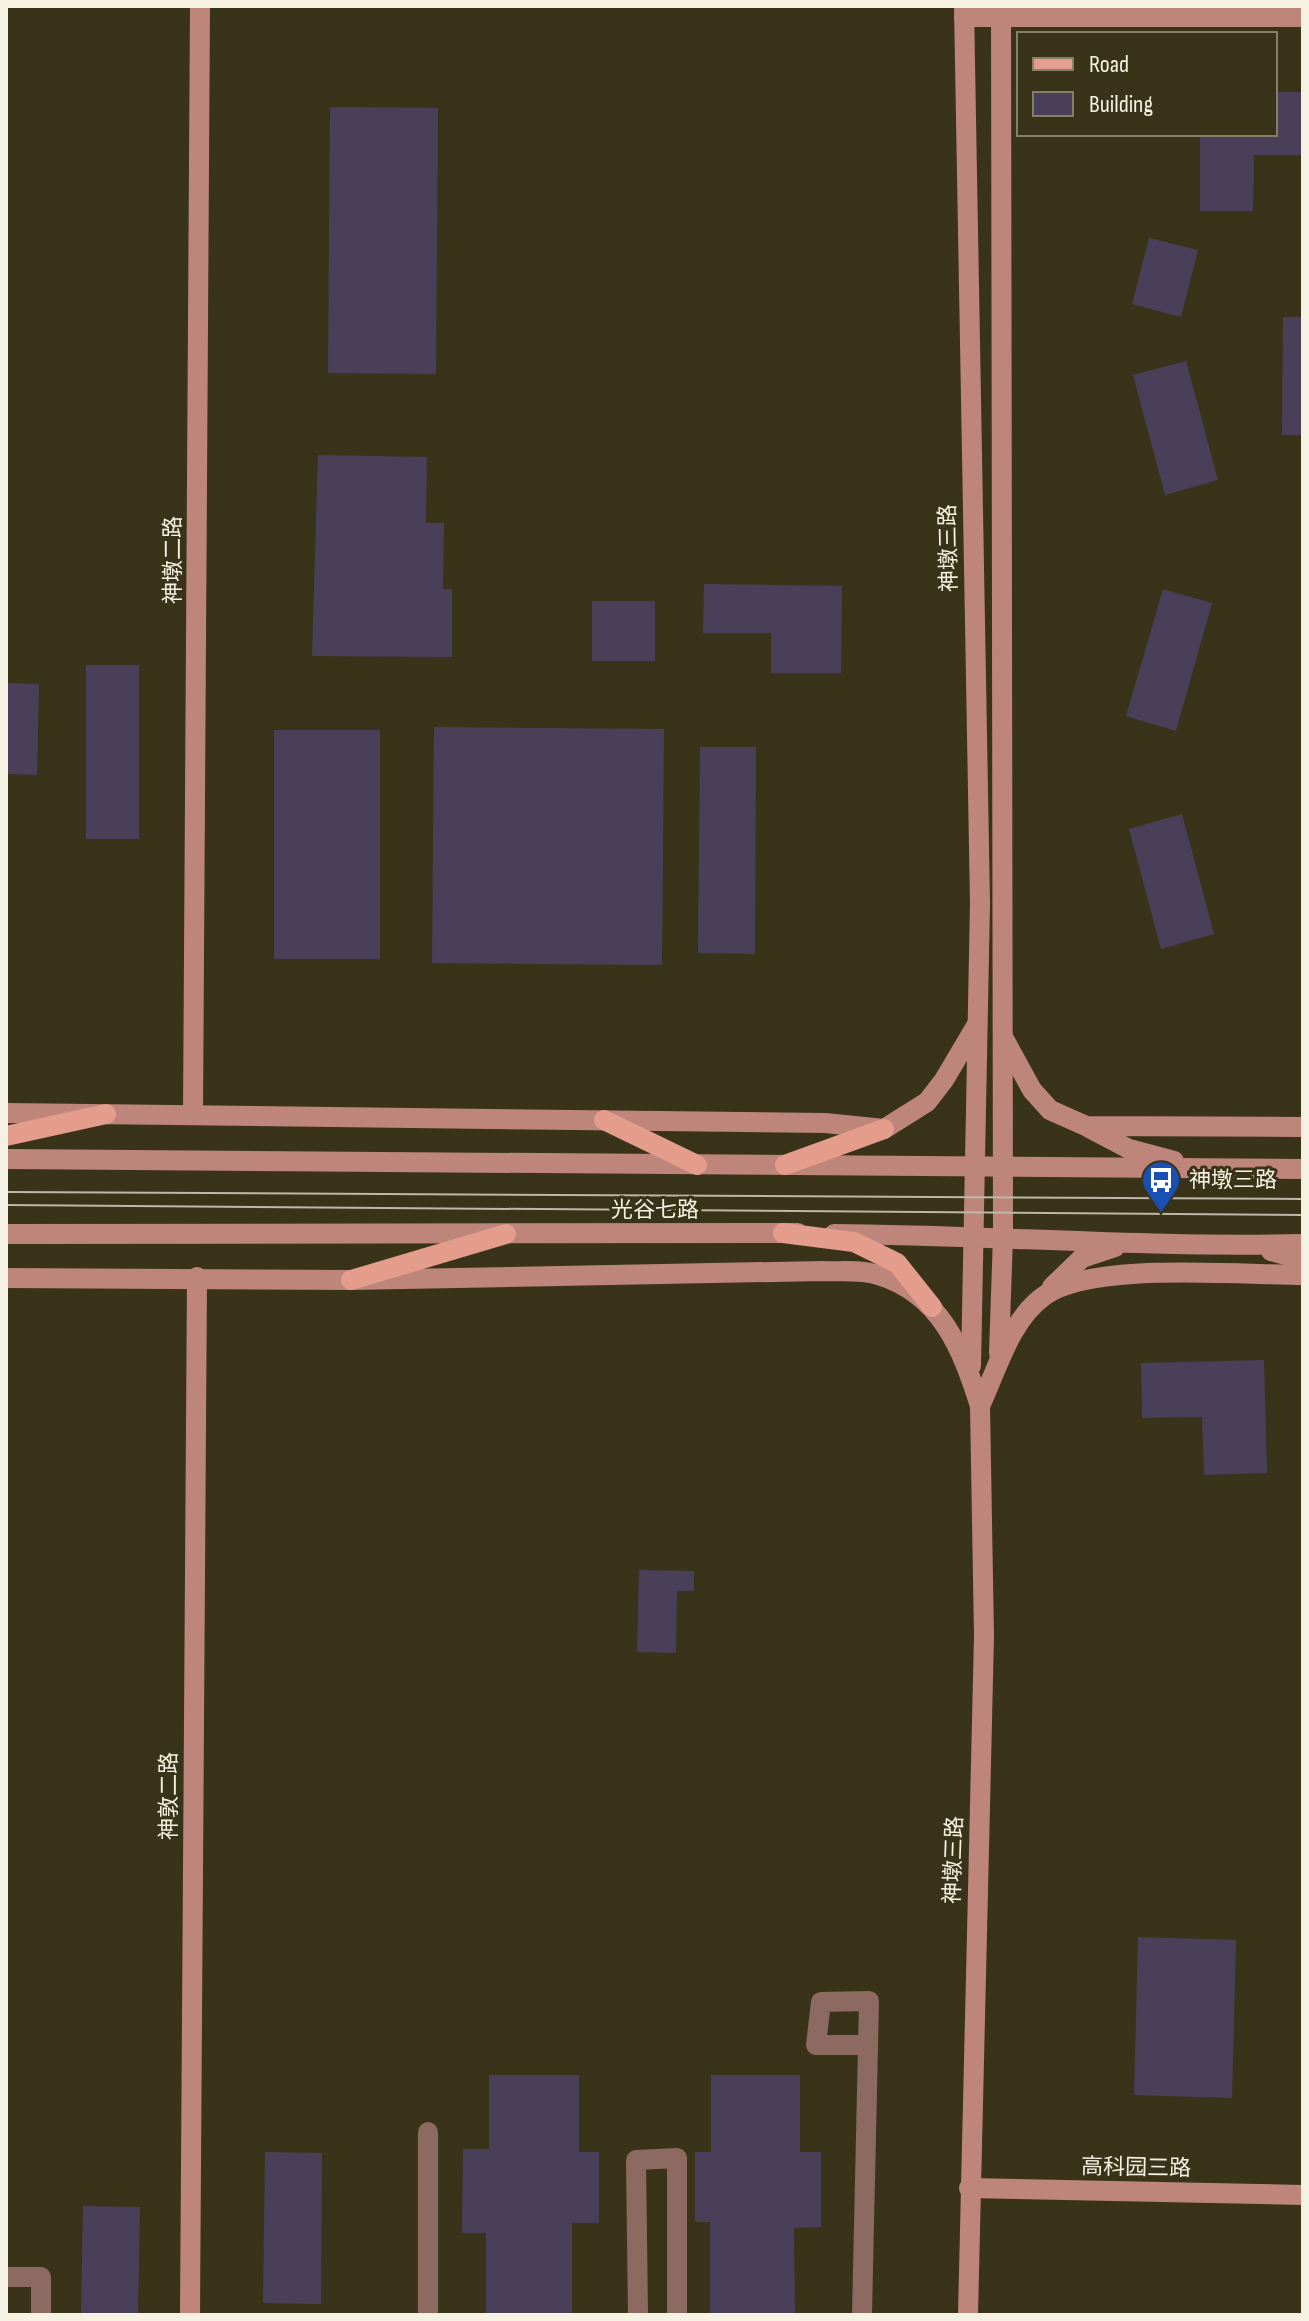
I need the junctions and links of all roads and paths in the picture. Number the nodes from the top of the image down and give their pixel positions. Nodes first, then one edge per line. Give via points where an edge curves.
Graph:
1 (200, 6) edge
2 (964, 11) edge
3 (1001, 11) edge
4 (1303, 17) edge
5 (978, 1022) junction
6 (1001, 1035) junction
7 (6, 1113) edge
8 (106, 1114) junction
9 (193, 1115) junction
10 (604, 1120) junction
11 (1086, 1126) junction
12 (1303, 1127) edge
13 (884, 1129) junction
14 (6, 1136) edge
15 (6, 1159) edge
16 (697, 1165) junction
17 (785, 1165) junction
18 (975, 1167) junction
19 (1000, 1168) junction
20 (1201, 1169) junction
21 (1303, 1169) edge
22 (783, 1233) junction
23 (6, 1234) edge
24 (506, 1234) junction
25 (976, 1235) junction
26 (1003, 1236) junction
27 (1128, 1243) junction
28 (1303, 1244) edge
29 (1252, 1245) junction
30 (1303, 1260) edge
31 (1303, 1275) edge
32 (197, 1277) junction
33 (6, 1278) edge
34 (351, 1280) junction
35 (1044, 1296) junction
36 (932, 1307) junction
37 (999, 1365) junction
38 (971, 1377) junction
39 (980, 1406) junction
40 (868, 2045) dead end
41 (428, 2132) dead end
42 (969, 2188) junction
43 (1303, 2195) edge
44 (6, 2277) edge
45 (41, 2315) edge
46 (190, 2315) edge
47 (428, 2315) edge
48 (638, 2315) edge
49 (677, 2315) edge
50 (862, 2315) edge
51 (968, 2315) edge

1 - 9 street, 神墩二路
2 - 3 street
2 - 5 street, 神墩三路
3 - 4 street
3 - 6 street
5 - 13 street via 927,1102
5 - 18 street, 神墩三路
6 - 11 street via 1032,1090 1050,1110
6 - 19 street
7 - 8 street
8 - 9 street
8 - 14 main road
9 - 10 street
10 - 13 street via 825,1123
10 - 16 main road
11 - 12 street
11 - 20 street via 1129,1149
13 - 17 main road
15 - 16 street, 光谷七路
16 - 17 street, 光谷七路
17 - 18 street, 光谷七路
18 - 19 street, 光谷七路
18 - 25 street, 神墩三路
19 - 20 street, 光谷七路
19 - 26 street
20 - 21 street, 光谷七路
22 - 24 street, 光谷七路
22 - 25 street, 光谷七路
22 - 36 main road via 854,1242 897,1263
23 - 24 street, 光谷七路
24 - 34 main road
25 - 26 street, 光谷七路
25 - 38 street, 神墩三路
26 - 27 street, 光谷七路
26 - 37 street
27 - 29 street, 光谷七路
27 - 35 street via 1082,1258
28 - 29 street, 光谷七路
29 - 30 street
31 - 35 street via 1119,1275 1079,1281
32 - 33 street
32 - 34 street
32 - 46 street, 神敦二路
34 - 36 street via 875,1273
35 - 37 street via 1016,1328
36 - 38 street via 962,1349
37 - 39 street
38 - 39 street
39 - 42 street, 神墩三路 via 984,1636
40 - 50 street
41 - 47 street
42 - 43 street, 高科园三路
42 - 51 street, 神墩三路
44 - 45 street via 41,2277
48 - 49 street via 636,2160 677,2158

